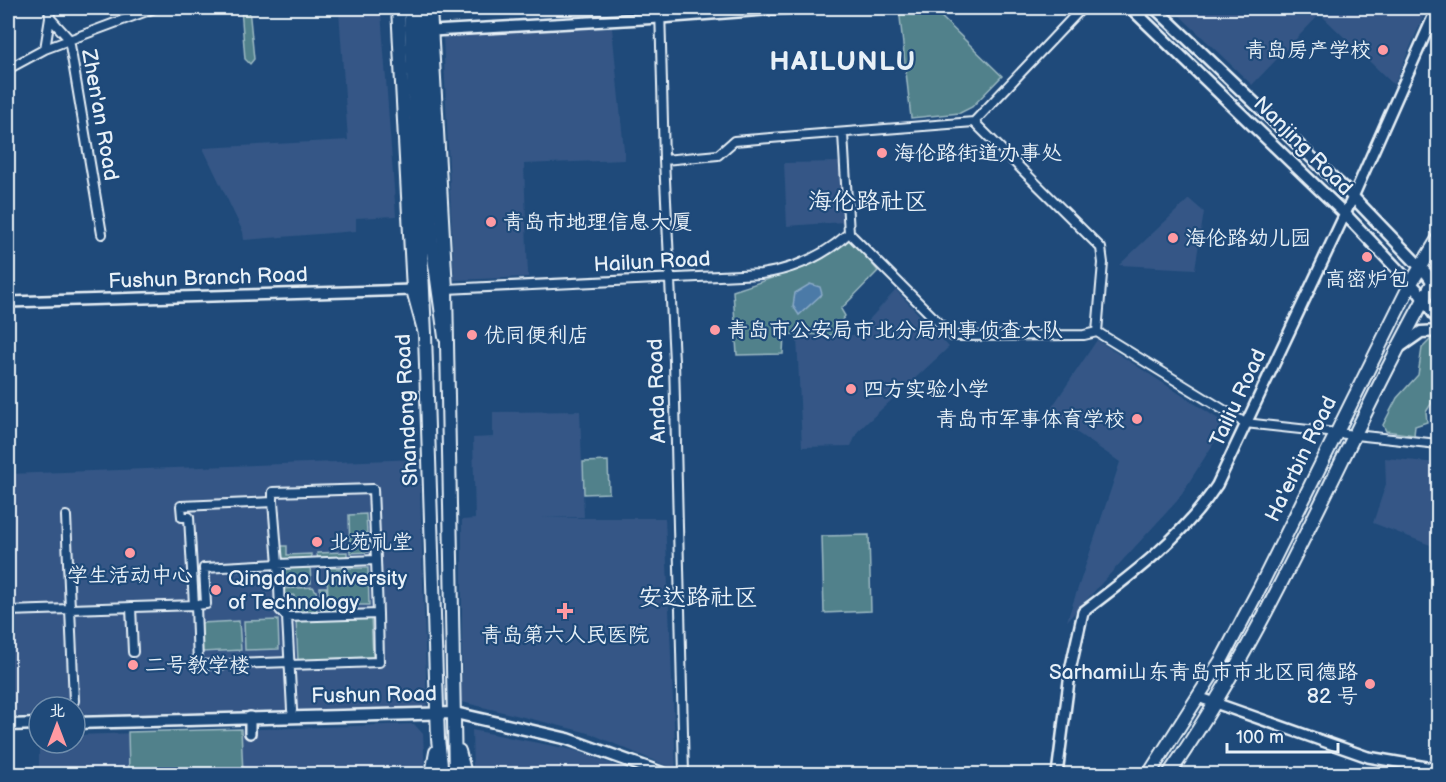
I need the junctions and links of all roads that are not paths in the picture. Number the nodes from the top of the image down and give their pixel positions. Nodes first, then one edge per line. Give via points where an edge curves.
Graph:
1 (50, 8) edge
2 (155, 8) edge
3 (398, 8) edge
4 (410, 8) edge
5 (420, 8) edge
6 (430, 8) edge
7 (660, 8) edge
8 (790, 8) edge
9 (1082, 8) edge
10 (1131, 8) edge
11 (1155, 8) edge
12 (1437, 8) edge
13 (51, 18) junction
14 (660, 18) junction
15 (432, 31) junction
16 (69, 39) junction
17 (45, 49) junction
18 (8, 69) edge
19 (974, 122) junction
20 (843, 134) junction
21 (664, 160) junction
22 (1353, 197) junction
23 (1345, 214) junction
24 (849, 233) junction
25 (102, 234) dead end
26 (1438, 239) edge
27 (427, 243) junction
28 (1420, 266) junction
29 (671, 279) junction
30 (1437, 282) edge
31 (1411, 283) junction
32 (446, 289) junction
33 (413, 290) junction
34 (1425, 298) junction
35 (8, 305) edge
36 (1438, 320) edge
37 (1438, 331) edge
38 (1097, 332) junction
39 (425, 334) junction
40 (445, 337) junction
41 (1401, 346) junction
42 (1245, 423) junction
43 (1335, 433) junction
44 (1355, 434) junction
45 (1438, 444) edge
46 (273, 502) junction
47 (66, 516) dead end
48 (376, 560) junction
49 (278, 564) junction
50 (195, 605) junction
51 (131, 607) junction
52 (71, 609) junction
53 (8, 611) edge
54 (378, 614) junction
55 (287, 617) junction
56 (133, 652) dead end
57 (290, 663) junction
58 (74, 695) edge
59 (1198, 697) junction
60 (1214, 703) junction
61 (292, 713) junction
62 (455, 713) junction
63 (438, 714) junction
64 (250, 717) junction
65 (87, 723) edge
66 (27, 724) edge
67 (8, 725) edge
68 (250, 733) dead end
69 (456, 738) junction
70 (438, 739) junction
71 (1438, 769) edge
72 (432, 774) edge
73 (442, 774) edge
74 (455, 774) edge
75 (465, 774) edge
76 (665, 774) edge
77 (684, 774) edge
78 (1057, 774) edge
79 (1149, 774) edge
80 (1169, 774) edge

1 - 13 street
2 - 16 street
3 - 33 main road, Shandong Road
4 - 27 main road
5 - 27 main road
6 - 15 main road, Shandong Road
7 - 14 street, Anda Road
8 - 14 street
9 - 19 street
10 - 23 main road, Nanjing Road
11 - 22 main road, Nanjing Road
12 - 22 street, Tailiu Road
13 - 16 street, Zhen'an Road
13 - 17 street
14 - 15 street
14 - 21 street, Anda Road
15 - 32 main road, Shandong Road
16 - 17 street
16 - 25 street, Zhen'an Road
17 - 18 street
19 - 20 street
19 - 38 street via 1101,248
20 - 21 street via 734,141 718,155
20 - 24 street
21 - 29 street, Anda Road
22 - 23 street, Tailiu Road
22 - 28 main road, Nanjing Road
23 - 31 main road, Nanjing Road
23 - 42 street, Tailiu Road
24 - 29 street, Hailun Road via 807,262 774,272
24 - 38 street via 952,336
26 - 28 main road, Ha'erbin Road
27 - 39 main road
27 - 40 main road
28 - 30 main road, Nanjing Road
28 - 31 main road, Ha'erbin Road
29 - 32 street, Hailun Road
29 - 77 street, Anda Road
30 - 34 main road, Ha'erbin Road
31 - 34 main road, Nanjing Road
31 - 43 main road, Ha'erbin Road
32 - 40 main road, Shandong Road
33 - 35 street, Fushun Branch Road
33 - 39 main road, Shandong Road
34 - 36 main road, Nanjing Road
34 - 41 main road, Ha'erbin Road
37 - 41 main road via 1421,332
38 - 42 street
39 - 63 main road, Shandong Road
40 - 62 main road, Shandong Road
41 - 44 main road, Ha'erbin Road
42 - 43 street
42 - 78 street, Tailiu Road via 1217,485 1198,515 1129,578 1083,612 1071,666
43 - 44 street
43 - 59 main road, Ha'erbin Road via 1259,589
44 - 45 street
44 - 60 main road, Ha'erbin Road via 1264,616
46 - 48 street via 273,492 373,489
46 - 49 street
46 - 50 street via 181,506 182,517 189,517
47 - 52 street
48 - 49 street
48 - 54 street
49 - 50 street via 204,568 206,604
49 - 55 street via 280,610
50 - 51 street
50 - 57 street via 198,665
51 - 52 street
51 - 56 street
52 - 53 street
52 - 58 street
54 - 55 street
54 - 57 street via 379,662
55 - 57 street
57 - 61 street
59 - 60 street
59 - 79 main road, Ha'erbin Road
60 - 71 street via 1368,758
60 - 80 main road, Ha'erbin Road
61 - 63 main road, Fushun Road
61 - 64 main road, Fushun Road
62 - 63 main road, Fushun Road
62 - 69 main road, Shandong Road
62 - 76 main road, Fushun Road via 568,739
63 - 70 main road, Shandong Road
64 - 65 main road, Fushun Road
64 - 68 street
66 - 67 main road
69 - 74 main road, Shandong Road
69 - 75 main road, Shandong Road
70 - 72 main road, Shandong Road
70 - 73 main road, Shandong Road

